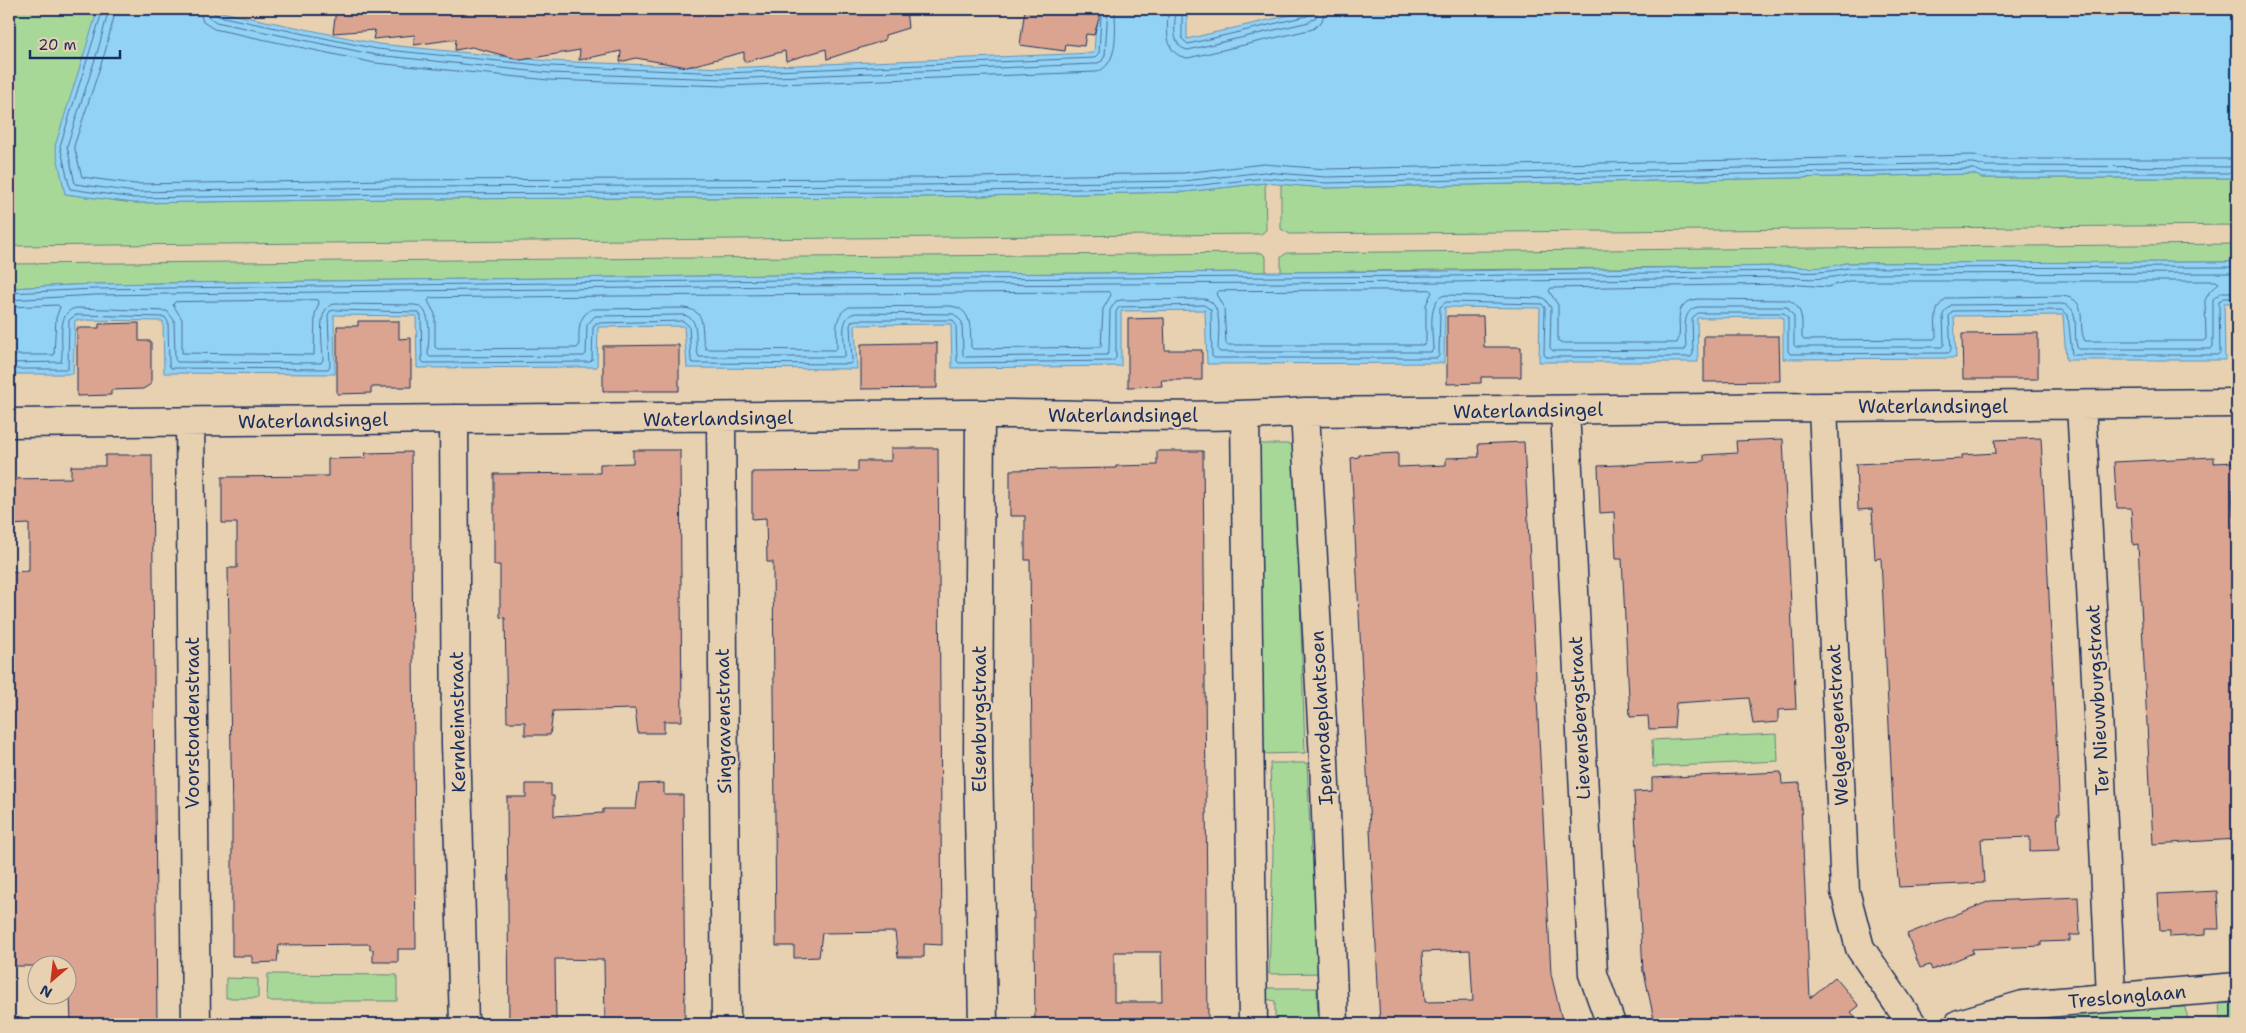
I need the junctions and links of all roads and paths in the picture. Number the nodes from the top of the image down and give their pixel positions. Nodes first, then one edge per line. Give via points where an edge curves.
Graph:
1 (2237, 403) edge
2 (2081, 405) junction
3 (1823, 408) junction
4 (1565, 410) junction
5 (1305, 412) junction
6 (980, 414) junction
7 (1245, 416) junction
8 (454, 419) junction
9 (721, 419) junction
10 (190, 422) junction
11 (9, 423) edge
12 (2237, 987) edge
13 (2111, 996) junction
14 (2024, 1014) edge
15 (196, 1024) edge
16 (464, 1024) edge
17 (726, 1024) edge
18 (983, 1024) edge
19 (1253, 1024) edge
20 (1334, 1024) edge
21 (1610, 1024) edge
22 (1912, 1024) edge
23 (1960, 1024) edge

1 - 2 street, Waterlandsingel
2 - 3 street, Waterlandsingel
2 - 13 street, Ter Nieuwburgstraat
3 - 4 street, Waterlandsingel
3 - 22 street, Welgelegenstraat via 1846,892 1860,948
4 - 5 street, Waterlandsingel
4 - 21 street, Lievensbergstraat via 1593,974
5 - 7 street, Waterlandsingel
5 - 20 street, Ipenrodeplantsoen via 1324,760
6 - 7 street, Waterlandsingel
6 - 9 street, Waterlandsingel
6 - 18 street, Elsenburgstraat via 978,757
7 - 19 street
8 - 9 street, Waterlandsingel
8 - 10 street, Waterlandsingel
8 - 16 street, Kernheimstraat via 456,743
9 - 17 street, Singravenstraat
10 - 11 street, Waterlandsingel
10 - 15 street, Voorstondenstraat
12 - 13 street, Treslonglaan
13 - 14 street, Treslonglaan
14 - 23 street, Treslonglaan

